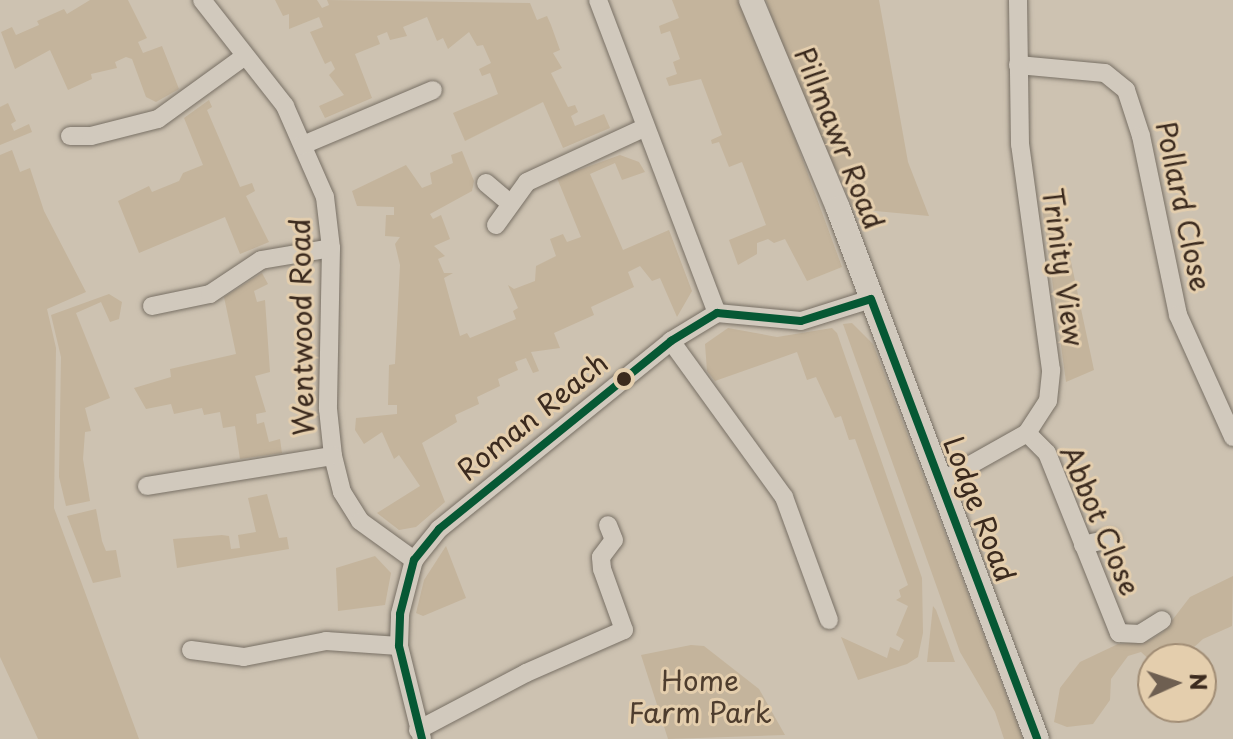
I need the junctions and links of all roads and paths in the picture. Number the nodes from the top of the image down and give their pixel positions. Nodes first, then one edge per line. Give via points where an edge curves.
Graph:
1 (202, 0) edge
2 (598, 0) edge
3 (751, 0) edge
4 (1018, 0) edge
5 (245, 56) junction
6 (1018, 65) junction
7 (433, 90) dead end
8 (644, 128) junction
9 (70, 136) dead end
10 (303, 145) junction
11 (486, 183) dead end
12 (509, 202) junction
13 (496, 225) dead end
14 (331, 248) junction
15 (871, 299) junction
16 (152, 306) dead end
17 (717, 313) junction
18 (671, 341) junction
19 (1027, 433) junction
20 (1233, 437) edge
21 (333, 456) junction
22 (938, 483) junction
23 (147, 486) dead end
24 (608, 525) dead end
25 (1110, 539) dead end
26 (1083, 545) junction
27 (414, 560) junction
28 (829, 620) dead end
29 (1162, 620) dead end
30 (399, 646) junction
31 (191, 650) dead end
32 (420, 734) edge
33 (1037, 739) edge

1 - 5 street, Wentwood Road
2 - 8 street
3 - 15 street, Pillmawr Road
4 - 6 street, Trinity View
5 - 9 street via 158,119
5 - 10 street, Wentwood Road via 285,106
6 - 19 street, Trinity View via 1027,217 1051,370 1048,401
6 - 20 street, Pollard Close via 1105,73 1126,90 1141,136 1178,315
7 - 10 street
8 - 12 street via 527,182
8 - 17 street
10 - 14 street, Wentwood Road via 325,197
11 - 12 street
12 - 13 street
14 - 16 street via 261,260 210,294
14 - 21 street, Wentwood Road via 328,409
15 - 17 street via 801,321
15 - 22 street, Lodge Road
17 - 18 street, Roman Reach
18 - 27 street, Roman Reach via 439,529
18 - 28 street via 784,497
19 - 22 street, Trinity View
19 - 26 street, Abbot Close via 1047,453
21 - 23 street
21 - 27 street, Wentwood Road via 342,492 360,521
22 - 33 street, Lodge Road
24 - 32 street via 614,540 601,557 602,569 624,630 526,673
25 - 26 street
26 - 29 street, Abbot Close via 1119,633 1140,634
27 - 30 street, Roman Reach via 404,589
30 - 31 street via 326,641 244,657
30 - 32 street, Roman Reach

